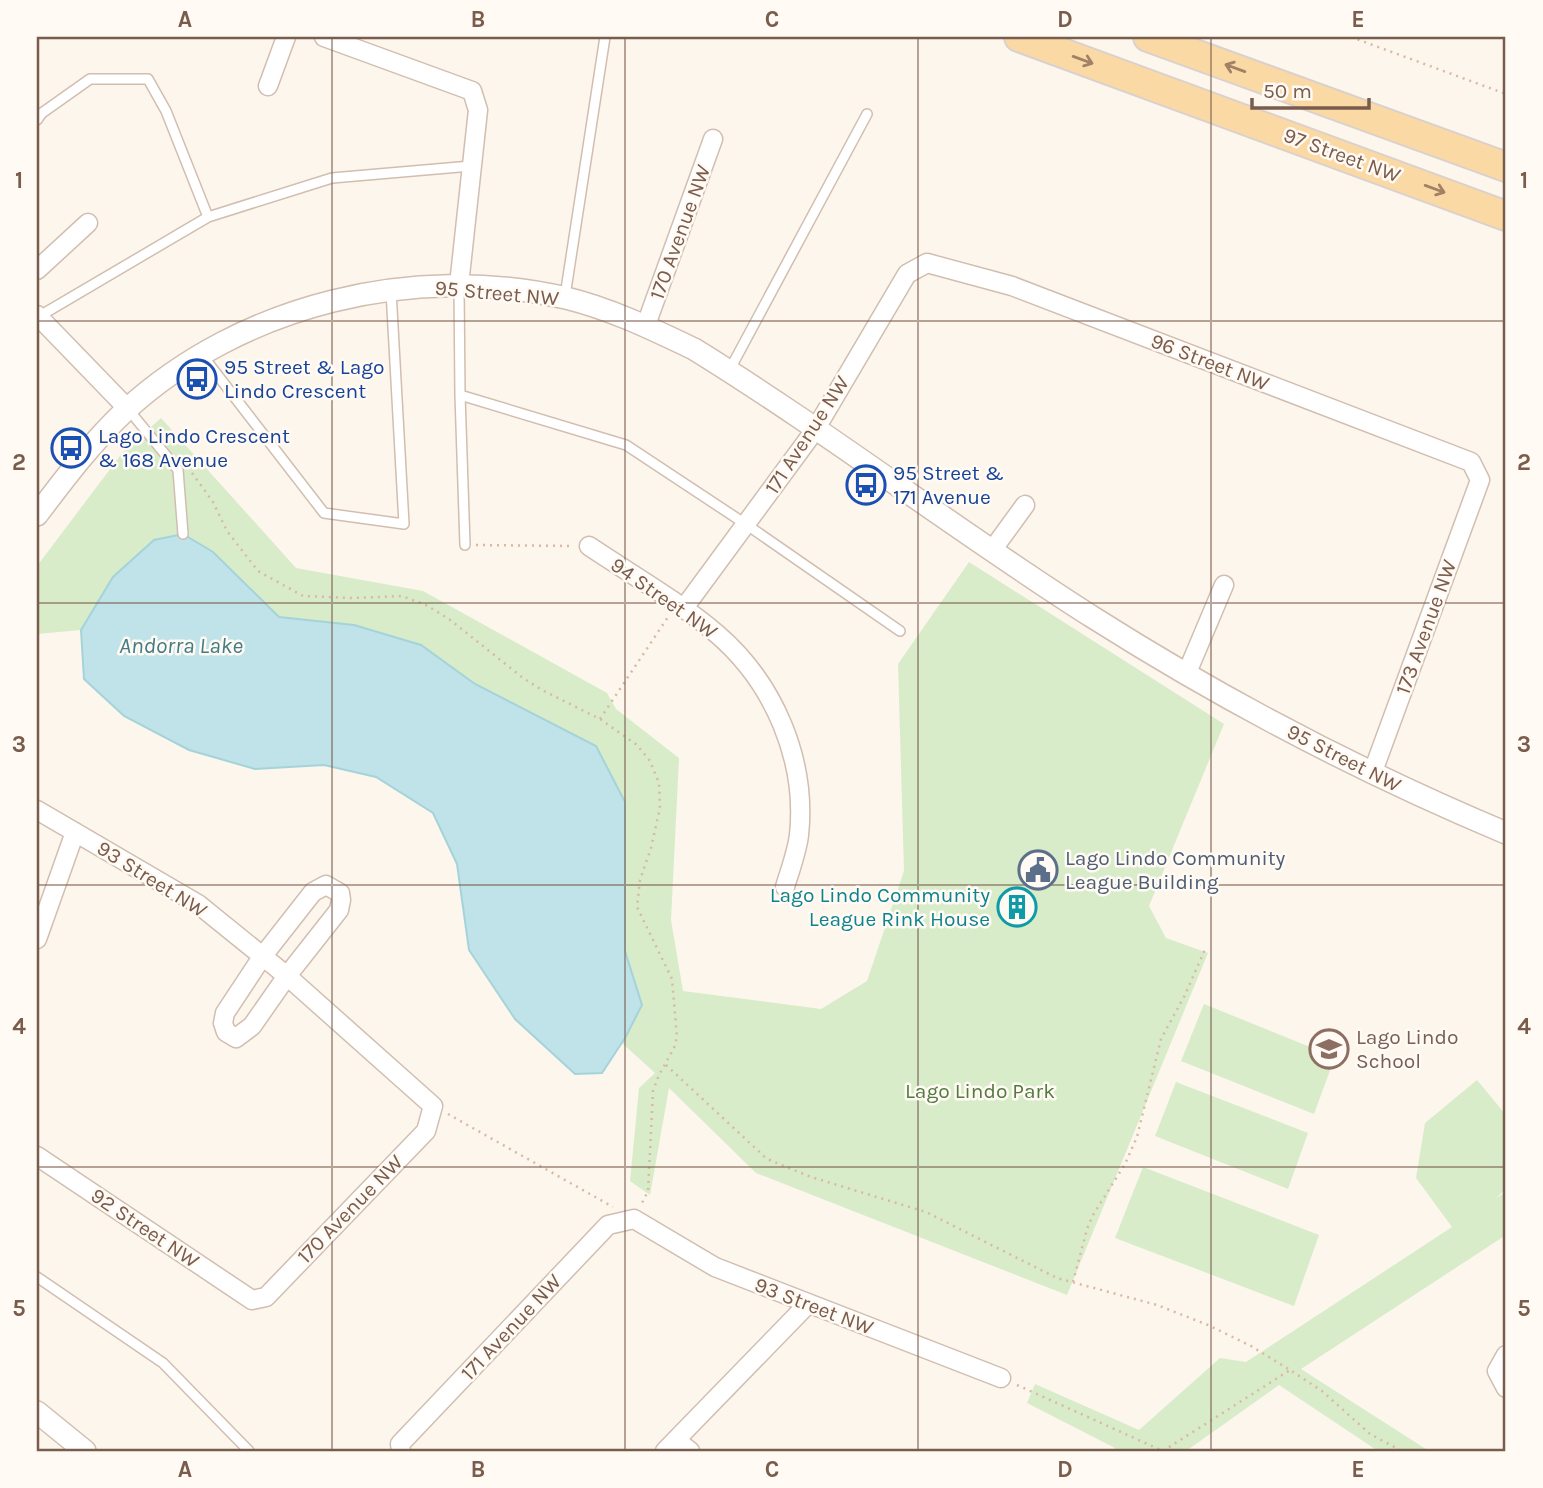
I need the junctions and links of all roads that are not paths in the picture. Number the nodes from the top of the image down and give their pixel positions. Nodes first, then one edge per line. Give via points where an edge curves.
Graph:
1 (286, 37) edge
2 (324, 37) edge
3 (605, 37) edge
4 (1019, 37) edge
5 (1148, 37) edge
6 (268, 86) dead end
7 (867, 114) dead end
8 (37, 120) edge
9 (713, 139) dead end
10 (471, 166) junction
11 (1506, 167) edge
12 (1506, 216) edge
13 (208, 217) junction
14 (88, 223) dead end
15 (927, 263) joint
16 (37, 270) edge
17 (459, 285) junction
18 (391, 290) junction
19 (564, 298) junction
20 (37, 317) edge
21 (646, 326) junction
22 (202, 355) junction
23 (729, 371) junction
24 (460, 394) junction
25 (128, 409) junction
26 (815, 430) junction
27 (1480, 480) joint
28 (1025, 505) dead end
29 (37, 515) edge
30 (747, 525) junction
31 (183, 534) dead end
32 (465, 545) road end
33 (589, 546) road end
34 (993, 549) junction
35 (1224, 585) dead end
36 (684, 608) junction
37 (900, 631) dead end
38 (1186, 675) junction
39 (1371, 774) junction
40 (37, 810) edge
41 (75, 832) junction
42 (1506, 833) edge
43 (785, 887) dead end
44 (37, 939) edge
45 (262, 957) junction
46 (287, 976) junction
47 (433, 1106) joint
48 (37, 1156) edge
49 (635, 1219) joint
50 (37, 1276) edge
51 (252, 1300) joint
52 (807, 1305) junction
53 (1502, 1363) edge
54 (1001, 1378) road end
55 (1506, 1388) edge
56 (37, 1412) edge
57 (677, 1448) edge
58 (85, 1451) edge
59 (249, 1451) edge
60 (401, 1451) edge

1 - 6 street
2 - 10 street via 472,91 478,110
3 - 19 lane
4 -> 12 main road, 97 Street NW
11 -> 5 main road
7 - 23 lane
8 - 13 lane via 90,79 148,79 166,111
9 - 21 street, 170 Avenue NW
10 - 13 lane via 332,178
10 - 17 street
13 - 20 lane
14 - 16 street
15 - 26 street, 171 Avenue NW via 907,274
15 - 27 street, 96 Street NW via 1012,286 1471,462
17 - 18 street, 95 Street NW
17 - 19 street, 95 Street NW
17 - 24 lane
18 - 22 street, 95 Street NW via 288,313
18 - 22 lane via 404,524 324,513
19 - 21 street, 95 Street NW
20 - 25 street
21 - 23 street, 95 Street NW
22 - 25 street, 95 Street NW
23 - 26 street, 95 Street NW
24 - 30 lane via 626,445
24 - 32 lane
25 - 29 street, 95 Street NW via 83,456
25 - 31 lane via 178,470
26 - 30 street, 171 Avenue NW
26 - 34 street, 95 Street NW
27 - 39 street, 173 Avenue NW
28 - 34 street
30 - 36 street, 171 Avenue NW
30 - 37 lane
33 - 36 street, 94 Street NW
34 - 38 street, 95 Street NW
35 - 38 street
36 - 43 street, 94 Street NW via 719,635 763,686 790,744 800,822
38 - 39 street, 95 Street NW
39 - 42 street, 95 Street NW
40 - 41 street, 93 Street NW
41 - 44 street
41 - 45 street, 93 Street NW via 198,904
45 - 46 street, 93 Street NW
45 - 46 street via 225,1013 226,1032 236,1038 252,1026
45 - 46 street via 313,892 326,885 340,893 339,910
46 - 47 street, 93 Street NW
47 - 51 street, 170 Avenue NW via 426,1131 266,1297
48 - 51 street, 92 Street NW
49 - 52 street, 93 Street NW via 715,1267
49 - 60 street, 171 Avenue NW via 608,1225 400,1444
50 - 59 lane via 163,1363
52 - 54 street, 93 Street NW
52 - 57 street
53 - 55 street
56 - 58 street

